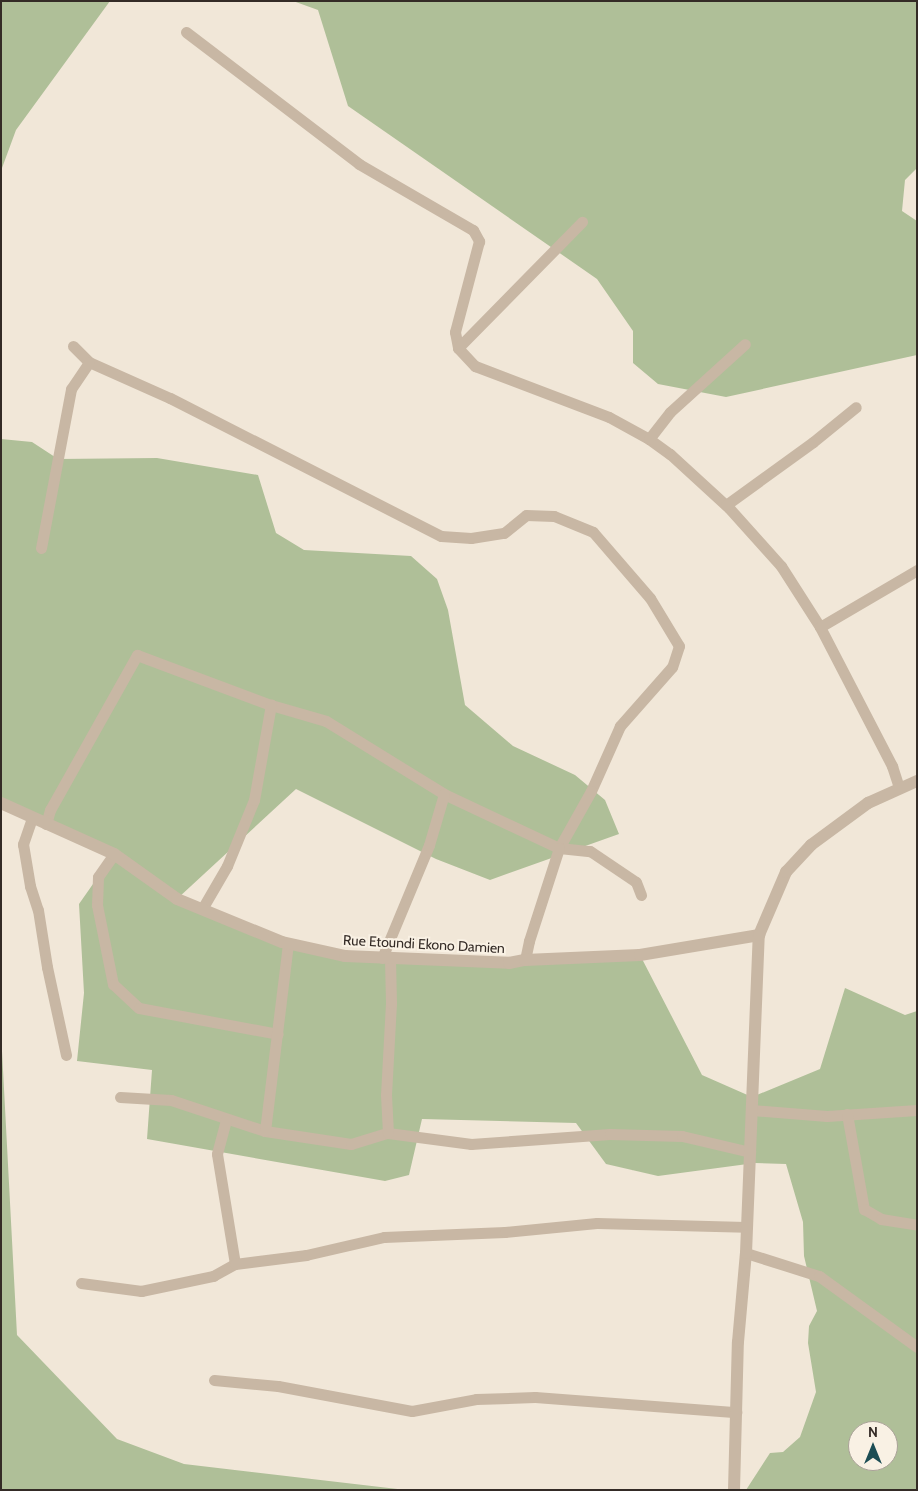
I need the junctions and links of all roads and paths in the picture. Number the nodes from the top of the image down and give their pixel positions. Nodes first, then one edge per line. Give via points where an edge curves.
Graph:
1 (186, 32) dead end
2 (582, 222) dead end
3 (745, 344) dead end
4 (73, 346) dead end
5 (458, 348) junction
6 (89, 362) junction
7 (856, 407) dead end
8 (649, 438) junction
9 (726, 505) junction
10 (40, 548) dead end
11 (917, 570) edge
12 (820, 627) junction
13 (271, 705) junction
14 (917, 781) edge
15 (899, 788) junction
16 (444, 794) junction
17 (1, 803) edge
18 (32, 818) junction
19 (46, 824) junction
20 (560, 848) junction
21 (114, 854) junction
22 (641, 895) dead end
23 (202, 909) junction
24 (758, 935) junction
25 (288, 943) junction
26 (386, 958) junction
27 (525, 960) junction
28 (278, 1034) junction
29 (66, 1055) dead end
30 (120, 1097) dead end
31 (752, 1110) junction
32 (917, 1110) edge
33 (848, 1114) junction
34 (226, 1120) junction
35 (266, 1131) junction
36 (388, 1133) junction
37 (750, 1152) junction
38 (917, 1225) edge
39 (745, 1227) junction
40 (746, 1253) junction
41 (235, 1264) junction
42 (81, 1283) dead end
43 (917, 1347) edge
44 (214, 1380) dead end
45 (736, 1412) junction
46 (734, 1490) edge

1 - 5 street via 359,164 473,230 479,241 478,254 455,332
2 - 5 street
3 - 8 street via 670,412
4 - 6 street
5 - 8 street via 474,366 609,417
6 - 10 street via 71,389
6 - 20 street via 170,398 441,536 471,538 504,533 526,515 554,516 593,532 650,598 679,646 672,666 620,726 591,791
7 - 9 street
8 - 9 street
9 - 12 street via 781,566
11 - 12 street
12 - 15 street via 892,766
13 - 16 street via 326,720
13 - 19 street via 137,655 50,810
13 - 23 street via 254,800 227,866
14 - 15 street
15 - 24 street via 868,803 811,845 786,872
16 - 20 street
16 - 26 street via 429,845
17 - 18 street, Rue Etoundi Ekono Damien
18 - 19 street, Rue Etoundi Ekono Damien
18 - 29 street via 23,844
19 - 21 street, Rue Etoundi Ekono Damien
20 - 22 street via 590,851 636,882
20 - 27 street via 528,941
21 - 23 street, Rue Etoundi Ekono Damien via 177,898
21 - 28 street via 98,877 97,905 113,984 139,1008
23 - 25 street, Rue Etoundi Ekono Damien
24 - 27 street, Rue Etoundi Ekono Damien via 640,955
24 - 31 street
25 - 26 street, Rue Etoundi Ekono Damien via 345,956
25 - 28 street
26 - 27 street, Rue Etoundi Ekono Damien via 509,964
26 - 36 street via 391,1003 386,1095
28 - 35 street
30 - 34 street via 171,1100
31 - 33 street via 827,1116
31 - 37 street
32 - 33 street
33 - 38 street via 864,1209 880,1220
34 - 35 street
34 - 41 street via 216,1154
35 - 36 street via 351,1144
36 - 37 street via 471,1144 610,1134 682,1136
37 - 39 street
39 - 40 street
39 - 41 street via 597,1224 384,1237 306,1255
40 - 43 street via 819,1276
40 - 45 street
41 - 42 street via 212,1276 141,1291
44 - 45 street via 278,1386 412,1411 476,1399 535,1397
45 - 46 street

